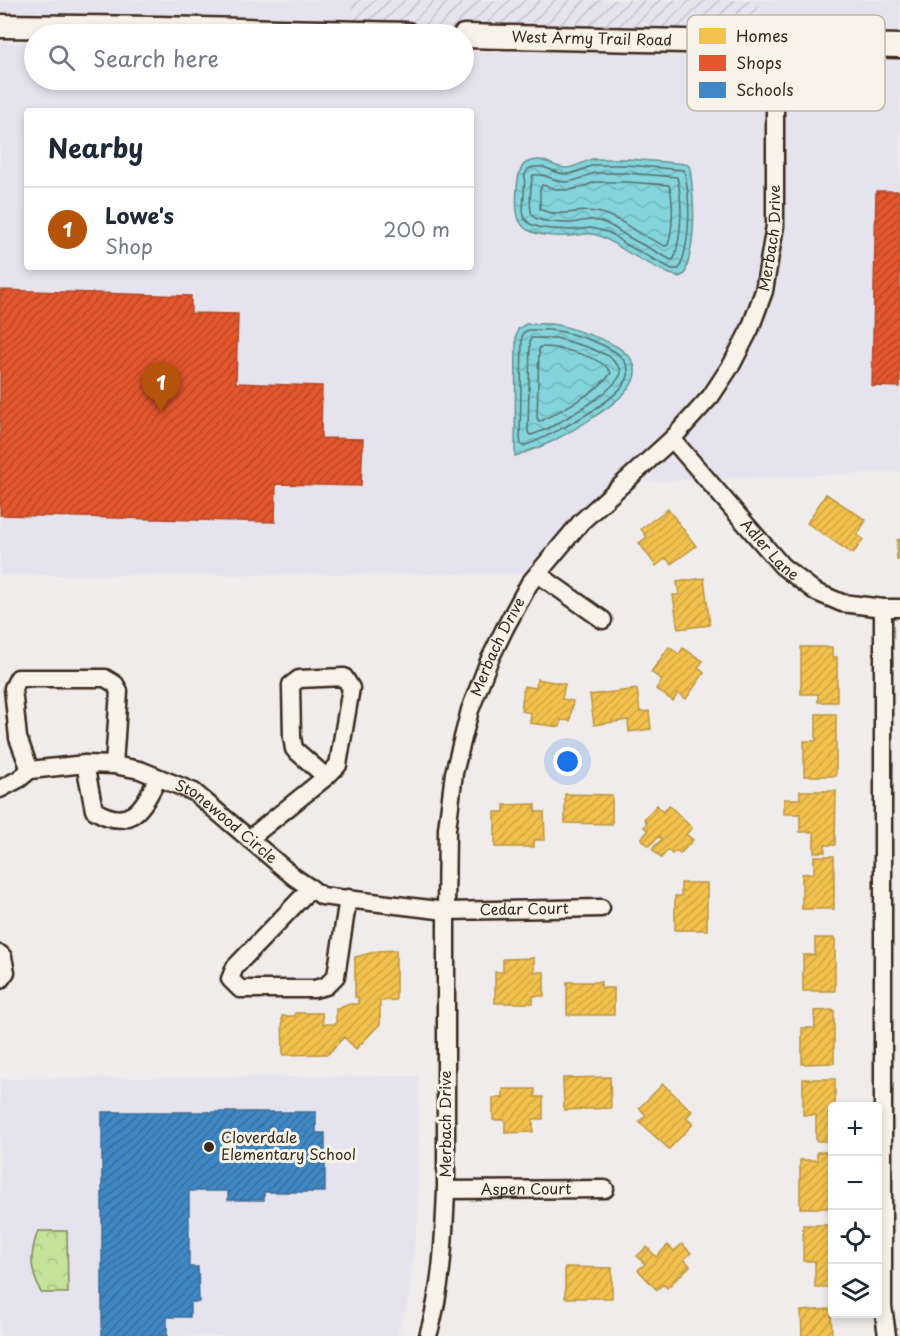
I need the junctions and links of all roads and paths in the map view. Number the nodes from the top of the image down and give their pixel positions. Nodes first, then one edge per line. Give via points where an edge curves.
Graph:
1 (0, 26) edge
2 (24, 26) edge
3 (474, 36) edge
4 (687, 41) edge
5 (885, 46) edge
6 (900, 46) edge
7 (775, 111) edge
8 (672, 439) junction
9 (537, 574) junction
10 (883, 608) junction
11 (900, 608) edge
12 (603, 620) dead end
13 (85, 764) junction
14 (114, 765) junction
15 (30, 770) junction
16 (326, 777) junction
17 (159, 778) junction
18 (0, 789) edge
19 (249, 839) junction
20 (311, 888) junction
21 (348, 898) junction
22 (601, 908) dead end
23 (446, 911) junction
24 (0, 954) edge
25 (0, 980) edge
26 (605, 1188) dead end
27 (446, 1190) junction
28 (428, 1336) edge
29 (887, 1336) edge

1 - 2 main road
3 - 4 main road, West Army Trail Road
5 - 6 main road, West Army Trail Road
7 - 8 street, Merbach Drive via 775,226 764,291 732,364 711,396
8 - 9 street, Merbach Drive via 581,522
8 - 10 street, Adler Lane via 782,566 816,592 842,603
9 - 12 street
9 - 23 street, Merbach Drive via 489,661 459,748 448,810
10 - 11 street, Adler Lane
10 - 29 street via 883,1306
13 - 14 street, Stonewood Circle
13 - 15 street, Stonewood Circle
13 - 17 street via 94,810 106,818 135,814
14 - 15 street via 119,691 116,684 105,678 18,678 13,688 18,738
14 - 17 street, Stonewood Circle
15 - 18 street, Stonewood Circle
16 - 16 street via 338,765 351,688 344,677 299,679 291,685 294,749
16 - 19 street
17 - 19 street, Stonewood Circle via 194,792
19 - 20 street, Stonewood Circle
20 - 21 street, Stonewood Circle via 322,896
20 - 21 street via 235,967 230,979 240,989 326,986 336,976
21 - 23 street, Stonewood Circle
22 - 23 street, Cedar Court
23 - 27 street, Merbach Drive
24 - 25 street via 6,972
26 - 27 street, Aspen Court
27 - 28 street, Merbach Drive via 440,1279

